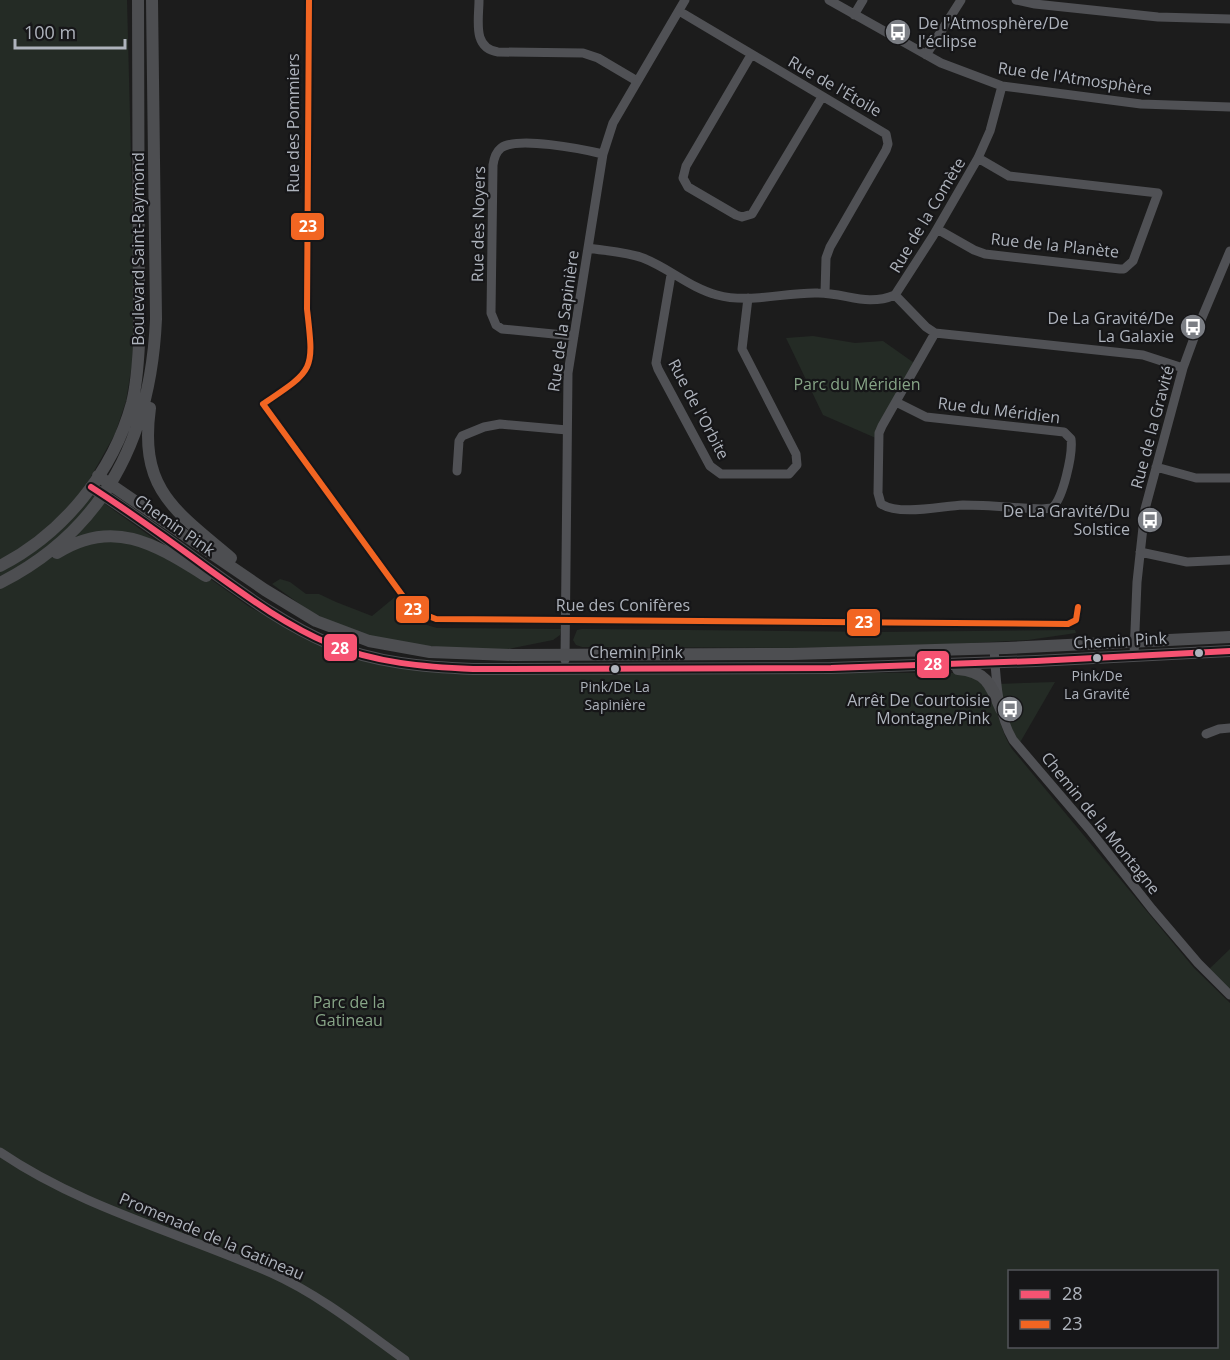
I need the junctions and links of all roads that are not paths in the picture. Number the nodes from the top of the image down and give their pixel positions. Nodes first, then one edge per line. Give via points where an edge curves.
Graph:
1 (138, 0) edge
2 (152, 0) edge
3 (309, 0) edge
4 (479, 0) edge
5 (685, 0) edge
6 (829, 0) edge
7 (863, 0) edge
8 (961, 0) edge
9 (1016, 0) edge
10 (679, 11) junction
11 (854, 15) junction
12 (1230, 19) edge
13 (926, 55) junction
14 (751, 56) junction
15 (637, 81) junction
16 (1002, 86) junction
17 (822, 97) junction
18 (1230, 107) edge
19 (603, 154) junction
20 (978, 158) junction
21 (937, 229) junction
22 (588, 248) junction
23 (1230, 251) edge
24 (671, 274) junction
25 (825, 293) junction
26 (895, 296) junction
27 (748, 298) junction
28 (935, 333) junction
29 (573, 336) junction
30 (154, 350) junction
31 (1183, 368) junction
32 (896, 402) junction
33 (263, 404) joint
34 (567, 430) junction
35 (1156, 467) junction
36 (457, 471) dead end
37 (1230, 478) edge
38 (94, 481) junction
39 (110, 483) junction
40 (103, 494) junction
41 (1140, 552) junction
42 (1230, 560) edge
43 (0, 566) edge
44 (21, 572) junction
45 (0, 583) edge
46 (265, 590) junction
47 (261, 606) junction
48 (1078, 607) dead end
49 (564, 620) junction
50 (1230, 637) edge
51 (1134, 642) junction
52 (994, 648) junction
53 (1230, 651) edge
54 (565, 654) junction
55 (1134, 655) junction
56 (995, 663) junction
57 (565, 668) junction
58 (831, 668) junction
59 (1001, 709) junction
60 (1230, 728) edge
61 (1206, 734) dead end
62 (1230, 995) edge
63 (0, 1152) edge
64 (405, 1360) edge

1 - 38 main road, Boulevard Saint-Raymond via 140,344 132,402 123,429
2 - 30 main road, Boulevard Saint-Raymond
3 - 33 street, Rue des Pommiers via 307,309 311,356 303,375
4 - 15 street via 480,40 487,48 498,52 583,53
5 - 10 street, Rue de la Sapinière
6 - 11 street, Rue de l'Atmosphère
7 - 11 street
8 - 13 street
9 - 12 street via 1158,17
10 - 14 street, Rue de l'Étoile
10 - 15 street, Rue de la Sapinière
11 - 13 street, Rue de l'Atmosphère
13 - 16 street, Rue de l'Atmosphère
14 - 17 street, Rue de l'Étoile
14 - 17 street via 686,166 683,178 688,187 736,215 752,214
15 - 19 street, Rue de la Sapinière via 613,123
16 - 18 street, Rue de l'Atmosphère via 1142,104
16 - 20 street, Rue de la Comète
17 - 25 street, Rue de l'Étoile via 882,130 888,144 830,247
19 - 22 street, Rue de la Sapinière
19 - 29 street, Rue des Noyers via 568,146 515,144 498,150 493,165 493,320 502,329
20 - 21 street, Rue de la Comète
20 - 21 street, Rue de la Planète via 1009,176 1158,193 1133,261 1120,269 999,256 974,250
21 - 26 street, Rue de la Comète
22 - 24 street, Rue de la Comète via 637,256
22 - 29 street, Rue de la Sapinière
23 - 31 street, Rue de la Gravité
24 - 27 street, Rue de la Comète via 708,293
24 - 27 street, Rue de l'Orbite via 657,369 710,466 721,474 789,474 797,465 796,454 742,349
25 - 26 street, Rue de la Comète via 868,301
25 - 27 street, Rue de la Comète
26 - 28 street
28 - 31 street via 1143,355
28 - 32 street, Rue du Méridien
29 - 34 street, Rue de la Sapinière
30 - 39 main road, Boulevard Saint-Raymond via 139,424
30 - 46 main road via 147,453 156,481 172,506
31 - 35 street, Rue de la Gravité
32 - 32 street, Rue du Méridien via 878,439 881,504 938,509 963,505 1042,509 1052,508 1059,501 1071,451 1071,439 1064,432 926,417
33 - 49 street, Rue des Conifères via 413,610 436,619
34 - 36 street via 500,424 484,427 462,436
34 - 49 street, Rue de la Sapinière
35 - 37 street via 1196,478
35 - 41 street, Rue de la Gravité via 1145,509
38 - 39 main road, Chemin Pink
38 - 40 main road, Chemin Pink
38 - 43 main road, Boulevard Saint-Raymond via 44,538
39 - 40 main road, Boulevard Saint-Raymond
39 - 46 main road, Chemin Pink
40 - 44 main road, Boulevard Saint-Raymond via 61,542
40 - 47 main road, Chemin Pink
41 - 42 street via 1187,562
41 - 51 street, Rue de la Gravité
44 - 45 main road, Boulevard Saint-Raymond
44 - 47 main road via 76,542 122,537 156,546
46 - 54 main road, Chemin Pink via 316,621 389,646 444,654
47 - 57 main road, Chemin Pink via 332,645 385,660 453,668
48 - 49 street, Rue des Conifères via 1076,620 1068,624
49 - 54 street, Rue de la Sapinière
50 - 51 main road, Chemin Pink
51 - 52 main road, Chemin Pink
51 - 55 street, Rue de la Gravité
52 - 54 main road, Chemin Pink
52 - 56 street, Chemin de la Montagne
53 - 55 main road, Chemin Pink
54 - 57 street, Rue de la Sapinière
55 - 56 main road, Chemin Pink
56 - 58 main road, Chemin Pink
56 - 59 street, Chemin de la Montagne
57 - 58 main road, Chemin Pink
58 - 59 main road via 974,671 988,683
59 - 62 street, Chemin de la Montagne via 1018,746 1152,909
60 - 61 street
63 - 64 street, Promenade de la Gatineau via 70,1193 271,1273 314,1295

